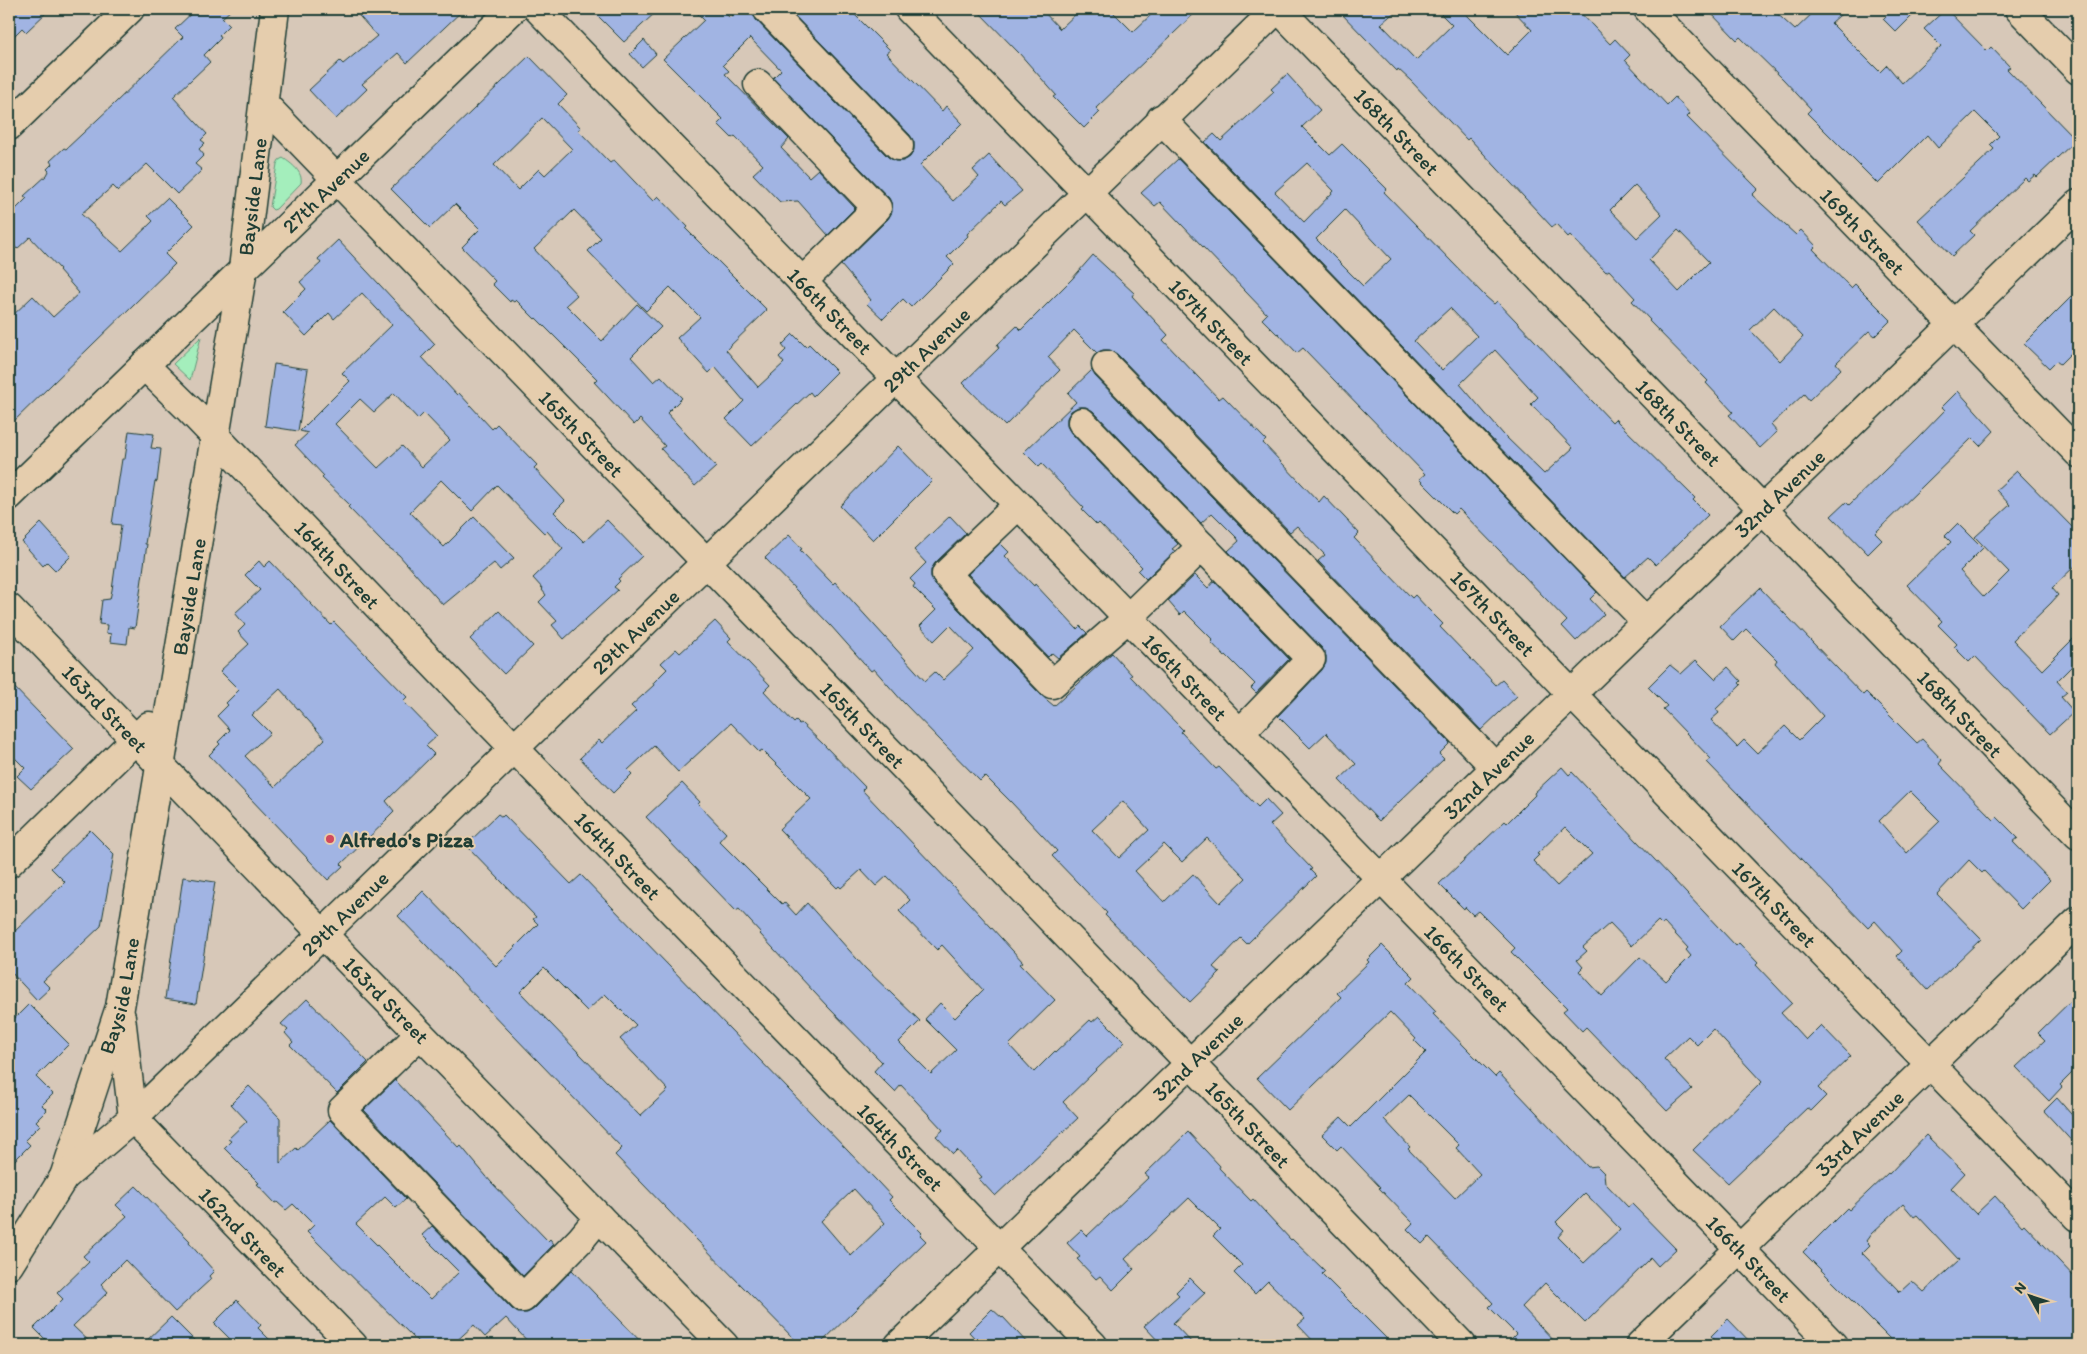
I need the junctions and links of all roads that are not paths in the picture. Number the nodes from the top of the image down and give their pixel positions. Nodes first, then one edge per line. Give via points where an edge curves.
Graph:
1 (130, 9) edge
2 (275, 9) edge
3 (513, 9) edge
4 (538, 9) edge
5 (767, 9) edge
6 (909, 9) edge
7 (1278, 9) edge
8 (1648, 9) edge
9 (2019, 9) edge
10 (2078, 70) edge
11 (758, 84) dead end
12 (265, 105) junction
13 (1161, 119) junction
14 (9, 126) edge
15 (899, 146) dead end
16 (335, 180) junction
17 (1087, 193) junction
18 (2078, 204) edge
19 (243, 269) junction
20 (802, 282) junction
21 (1954, 325) junction
22 (1106, 364) dead end
23 (144, 365) junction
24 (895, 378) junction
25 (1082, 422) dead end
26 (215, 438) junction
27 (2078, 453) edge
28 (9, 496) edge
29 (1018, 505) junction
30 (1763, 509) junction
31 (1202, 546) junction
32 (704, 562) junction
33 (9, 608) edge
34 (1128, 618) junction
35 (1646, 621) junction
36 (1572, 694) junction
37 (171, 705) junction
38 (1240, 733) junction
39 (135, 739) junction
40 (514, 748) junction
41 (160, 766) junction
42 (1496, 768) junction
43 (2078, 835) edge
44 (9, 862) edge
45 (1382, 879) junction
46 (2078, 921) edge
47 (322, 933) junction
48 (120, 1007) junction
49 (420, 1034) junction
50 (1189, 1064) junction
51 (1931, 1064) junction
52 (133, 1118) junction
53 (64, 1177) junction
54 (598, 1217) junction
55 (2078, 1217) edge
56 (999, 1248) junction
57 (1740, 1249) junction
58 (9, 1265) edge
59 (353, 1345) edge
60 (724, 1345) edge
61 (899, 1345) edge
62 (1093, 1345) edge
63 (1462, 1345) edge
64 (1640, 1345) edge
65 (1834, 1345) edge

1 - 14 street
2 - 12 street, Bayside Lane
3 - 16 street, 27th Avenue
4 - 20 street, 166th Street
5 - 15 street
6 - 17 street, 167th Street
7 - 13 street, 29th Avenue
7 - 30 street, 168th Street
8 - 21 street, 169th Street
9 - 10 street
11 - 20 street via 877,208
12 - 16 street, 165th Street
12 - 19 street, Bayside Lane
13 - 17 street, 29th Avenue
13 - 35 street
16 - 19 street, 27th Avenue
16 - 32 street, 165th Street
17 - 24 street, 29th Avenue
17 - 36 street, 167th Street
18 - 21 street, 32nd Avenue
19 - 23 street, 27th Avenue
19 - 26 street, Bayside Lane
20 - 24 street, 166th Street
21 - 27 street, 169th Street
21 - 30 street, 32nd Avenue
22 - 42 street
23 - 26 street, 164th Street
23 - 28 street, 27th Avenue
24 - 29 street, 166th Street
24 - 32 street, 29th Avenue
25 - 31 street
26 - 37 street, Bayside Lane
26 - 40 street, 164th Street
29 - 34 street, 166th Street
29 - 34 street via 946,574 1052,684
30 - 35 street, 32nd Avenue
30 - 43 street, 168th Street
31 - 34 street
31 - 38 street via 1311,660
32 - 40 street, 29th Avenue
32 - 50 street, 165th Street
33 - 39 street, 163rd Street
34 - 38 street, 166th Street
35 - 36 street, 32nd Avenue
36 - 42 street, 32nd Avenue
36 - 51 street, 167th Street
37 - 39 street
37 - 41 street, Bayside Lane
38 - 45 street, 166th Street
39 - 41 street, 163rd Street
39 - 44 street
40 - 47 street, 29th Avenue
40 - 56 street, 164th Street
41 - 47 street, 163rd Street
41 - 48 street, Bayside Lane
42 - 45 street, 32nd Avenue
45 - 50 street, 32nd Avenue
45 - 57 street, 166th Street
46 - 51 street, 33rd Avenue
47 - 49 street, 163rd Street
47 - 52 street, 29th Avenue
48 - 52 street
48 - 53 street, Bayside Lane
49 - 54 street, 163rd Street
49 - 54 street via 342,1110 523,1298
50 - 56 street, 32nd Avenue
50 - 63 street, 165th Street
51 - 55 street, 167th Street
51 - 57 street, 33rd Avenue
52 - 53 street, 29th Avenue
52 - 59 street, 162nd Street
53 - 58 street, 29th Avenue
54 - 60 street, 163rd Street
56 - 61 street, 32nd Avenue
56 - 62 street, 164th Street
57 - 64 street, 33rd Avenue
57 - 65 street, 166th Street

